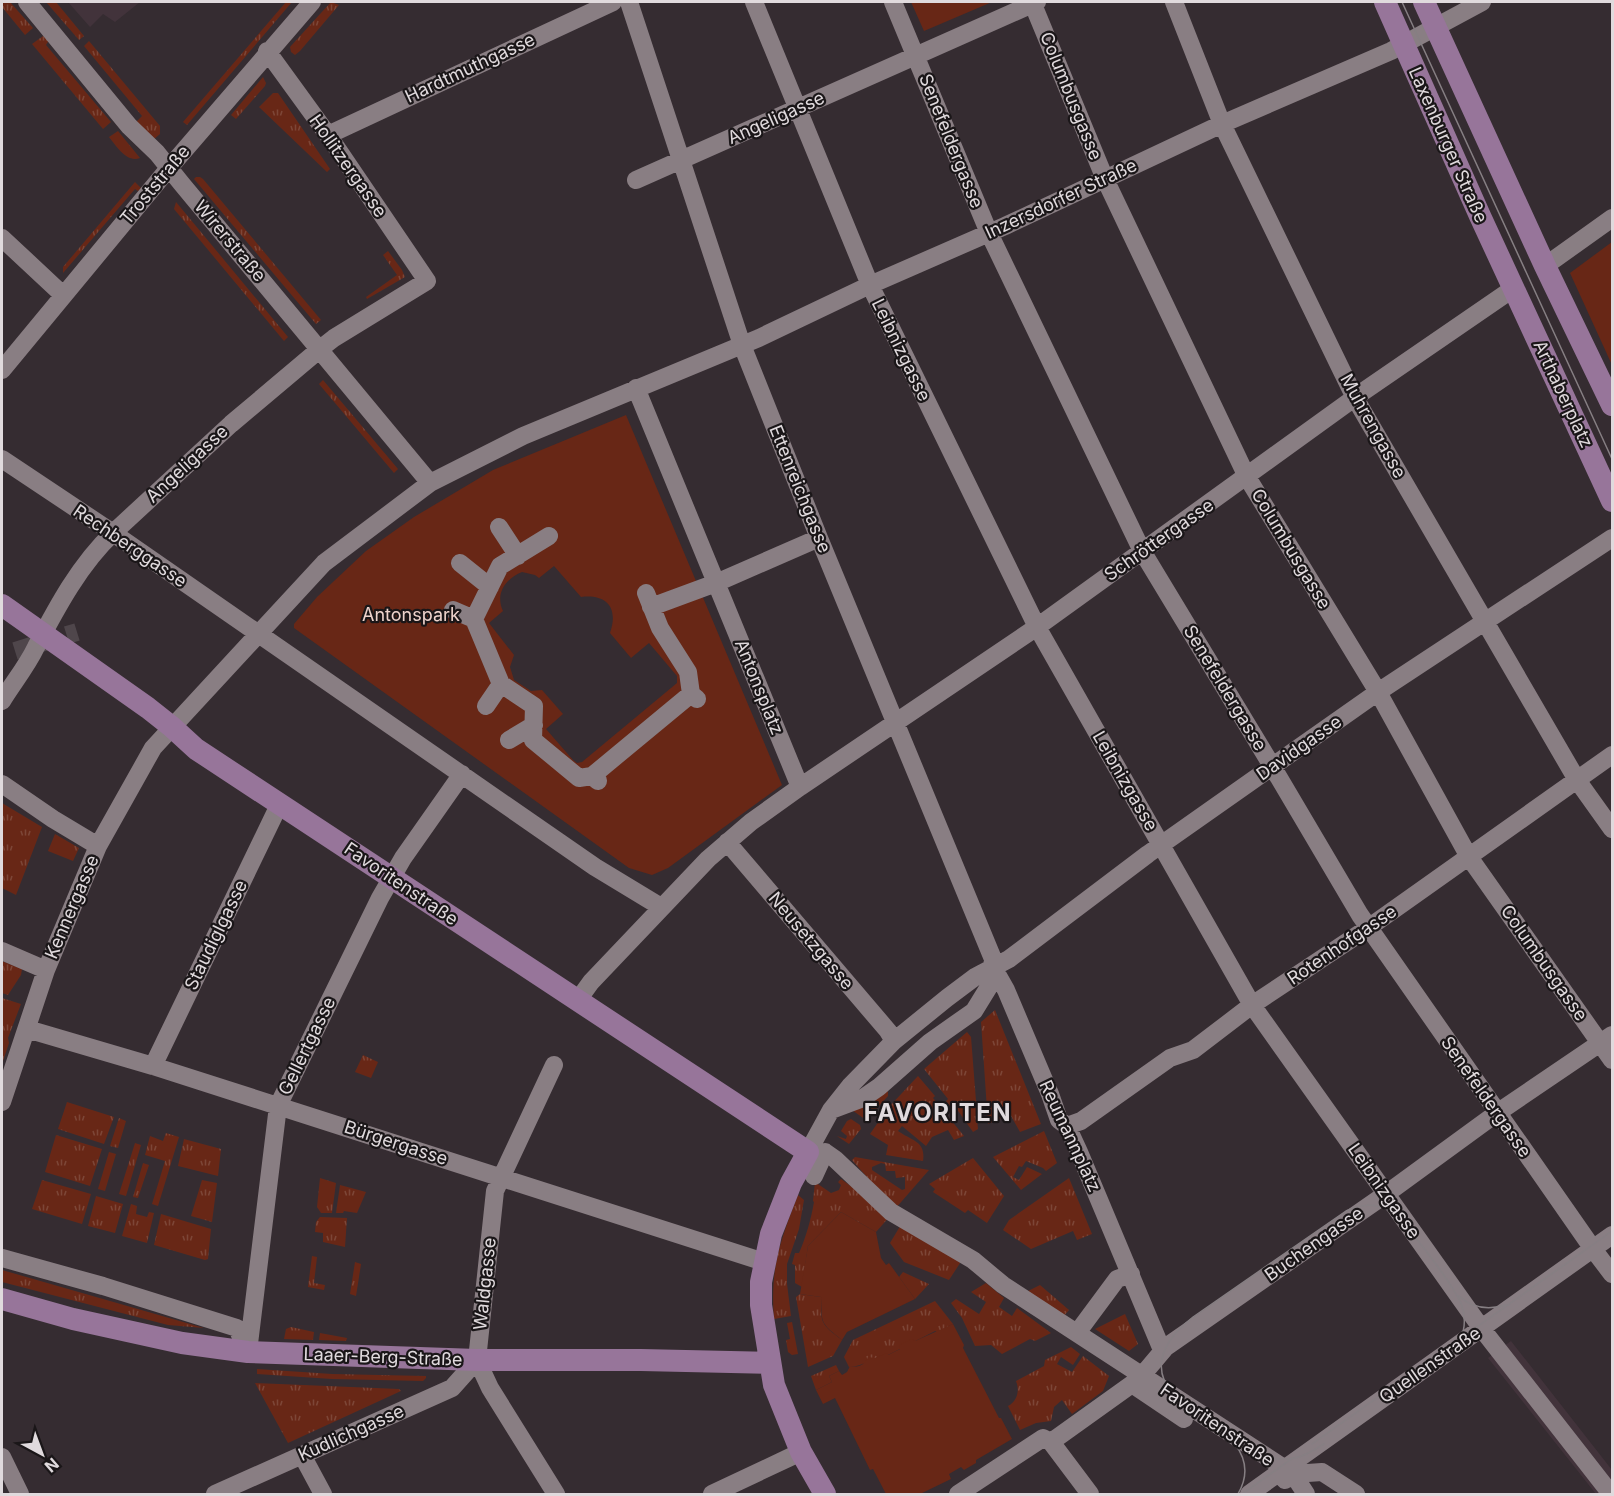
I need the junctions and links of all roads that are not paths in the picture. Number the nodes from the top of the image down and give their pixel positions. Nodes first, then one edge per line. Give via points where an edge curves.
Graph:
1 (27, 2) edge
2 (312, 2) edge
3 (613, 2) edge
4 (629, 2) edge
5 (754, 2) edge
6 (893, 2) edge
7 (1034, 2) edge
8 (1174, 2) edge
9 (1385, 2) edge
10 (1424, 2) edge
11 (1482, 2) edge
12 (1435, 27) junction
13 (1403, 45) junction
14 (267, 51) junction
15 (916, 56) junction
16 (797, 108) junction
17 (1222, 124) junction
18 (328, 135) junction
19 (682, 161) junction
20 (169, 168) junction
21 (1105, 179) junction
22 (636, 180) dead end
23 (1612, 218) edge
24 (989, 233) junction
25 (2, 238) edge
26 (1545, 266) junction
27 (427, 281) joint
28 (870, 285) junction
29 (1514, 288) junction
30 (63, 295) junction
31 (742, 345) junction
32 (320, 349) junction
33 (2, 370) edge
34 (636, 388) junction
35 (1355, 398) junction
36 (1612, 405) edge
37 (2, 459) edge
38 (1247, 477) junction
39 (430, 483) junction
40 (1612, 501) edge
41 (499, 527) dead end
42 (113, 532) junction
43 (549, 536) dead end
44 (819, 538) junction
45 (1612, 538) edge
46 (1142, 552) junction
47 (518, 556) junction
48 (460, 563) dead end
49 (716, 582) junction
50 (490, 587) junction
51 (2, 605) edge
52 (453, 610) dead end
53 (474, 619) junction
54 (1486, 622) junction
55 (1036, 627) junction
56 (42, 633) junction
57 (258, 634) junction
58 (501, 684) junction
59 (1378, 692) junction
60 (2, 701) edge
61 (486, 706) dead end
62 (896, 723) junction
63 (534, 725) junction
64 (172, 727) junction
65 (509, 740) dead end
66 (1612, 755) edge
67 (1272, 766) junction
68 (462, 774) junction
69 (1577, 780) junction
70 (2, 784) edge
71 (800, 787) junction
72 (280, 803) junction
73 (1612, 829) edge
74 (727, 842) junction
75 (1161, 845) junction
76 (98, 846) junction
77 (1469, 857) junction
78 (391, 878) junction
79 (661, 907) junction
80 (1368, 928) junction
81 (2, 951) edge
82 (993, 967) junction
83 (46, 970) junction
84 (578, 1000) junction
85 (1252, 1005) junction
86 (27, 1029) junction
87 (1607, 1039) edge
88 (894, 1041) junction
89 (1612, 1060) edge
90 (554, 1065) dead end
91 (153, 1066) junction
92 (2, 1102) edge
93 (278, 1106) junction
94 (831, 1110) junction
95 (1497, 1113) junction
96 (1067, 1126) junction
97 (808, 1152) junction
98 (500, 1176) junction
99 (814, 1176) dead end
100 (1386, 1194) junction
101 (1612, 1235) edge
102 (1593, 1249) junction
103 (2, 1258) edge
104 (764, 1262) junction
105 (1131, 1274) junction
106 (1612, 1274) edge
107 (2, 1299) edge
108 (1482, 1329) junction
109 (1077, 1333) junction
110 (1162, 1350) junction
111 (248, 1352) junction
112 (477, 1360) junction
113 (770, 1363) junction
114 (1137, 1379) junction
115 (1184, 1419) dead end
116 (1051, 1442) junction
117 (801, 1452) junction
118 (302, 1455) junction
119 (2, 1457) edge
120 (1288, 1472) junction
121 (1268, 1491) dead end
122 (20, 1494) edge
123 (215, 1494) edge
124 (323, 1494) edge
125 (556, 1494) edge
126 (712, 1494) edge
127 (825, 1494) edge
128 (958, 1494) edge
129 (1090, 1494) edge
130 (1249, 1494) edge
131 (1306, 1494) edge
132 (1356, 1494) edge
133 (1611, 1494) edge

1 - 20 street, Wirerstraße via 129,126
2 - 14 street, Troststraße
3 - 18 street, Hardtmuthgasse
4 - 19 street, Ettenreichgasse
5 - 16 street, Leibnizgasse
6 - 15 street, Senefeldergasse
7 - 15 street, Angeligasse
7 - 21 street, Columbusgasse
8 - 17 street, Muhrengasse
9 - 13 main road, Laxenburger Straße
10 - 12 main road, Laxenburger Straße
11 - 12 street, Inzersdorfer Straße
12 - 13 street, Inzersdorfer Straße
12 - 26 main road, Laxenburger Straße
13 - 17 street, Inzersdorfer Straße
13 - 29 main road, Laxenburger Straße
14 - 18 street, Hollitzergasse
14 - 20 street, Troststraße
15 - 16 street, Angeligasse
15 - 24 street, Senefeldergasse
16 - 19 street, Angeligasse
16 - 28 street, Leibnizgasse
17 - 21 street, Inzersdorfer Straße
17 - 35 street, Muhrengasse
18 - 27 street, Hollitzergasse
19 - 22 street, Angeligasse
19 - 31 street, Ettenreichgasse
20 - 30 street, Troststraße
20 - 32 street, Wirerstraße
21 - 24 street, Inzersdorfer Straße
21 - 38 street, Columbusgasse
23 - 26 street
24 - 28 street, Inzersdorfer Straße
24 - 46 street, Senefeldergasse
25 - 30 street
26 - 36 main road
27 - 32 street, Angeligasse
28 - 31 street, Inzersdorfer Straße
28 - 55 street, Leibnizgasse
29 - 35 street, Schröttergasse
29 - 40 main road, Arthaberplatz
30 - 33 street, Troststraße
31 - 34 street, Inzersdorfer Straße
31 - 44 street, Ettenreichgasse
32 - 39 street, Wirerstraße
32 - 42 street, Angeligasse
34 - 39 street via 502,446
34 - 49 street, Antonsplatz
35 - 38 street, Schröttergasse
35 - 54 street, Muhrengasse
37 - 42 street, Rechberggasse
38 - 46 street, Schröttergasse
38 - 59 street, Columbusgasse
39 - 57 street via 324,563
41 - 47 street
42 - 56 street, Angeligasse via 98,547
42 - 57 street, Rechberggasse
43 - 47 street
44 - 49 street
44 - 62 street, Ettenreichgasse
45 - 54 street, Davidgasse
46 - 55 street, Schröttergasse
46 - 67 street, Senefeldergasse
47 - 50 street via 500,566
48 - 50 street
49 - 63 street via 649,600 660,628 688,672 694,697 634,731 595,778 579,778 533,740
49 - 71 street, Antonsplatz
50 - 53 street
51 - 56 main road, Favoritenstraße
52 - 53 street
53 - 58 street
54 - 59 street, Davidgasse
54 - 69 street, Muhrengasse
55 - 62 street, Schröttergasse
55 - 75 street, Leibnizgasse
56 - 60 street, Angeligasse
56 - 64 main road, Favoritenstraße
57 - 64 street
57 - 68 street
58 - 61 street
58 - 63 street via 534,706
59 - 67 street, Davidgasse
59 - 77 street, Columbusgasse
62 - 71 street, Schröttergasse
62 - 82 street, Ettenreichgasse
63 - 65 street
64 - 72 main road, Favoritenstraße via 196,749
64 - 76 street, Kennergasse via 153,748
66 - 69 street, Rotenhofgasse
67 - 75 street, Davidgasse
67 - 80 street, Senefeldergasse
68 - 78 street, Gellertgasse
68 - 79 street via 595,867
69 - 73 street, Muhrengasse
69 - 77 street, Rotenhofgasse
70 - 76 street
71 - 74 street
72 - 78 main road, Favoritenstraße
72 - 91 street, Staudiglgasse
74 - 79 street
74 - 88 street, Neusetzgasse
75 - 82 street, Davidgasse
75 - 85 street, Leibnizgasse
76 - 83 street, Kennergasse
77 - 80 street, Rotenhofgasse
77 - 87 street, Columbusgasse
78 - 84 main road, Favoritenstraße
78 - 93 street, Gellertgasse
79 - 84 street
80 - 85 street, Rotenhofgasse
80 - 95 street, Senefeldergasse
81 - 83 street
82 - 88 street via 975,976
82 - 94 street via 990,984 974,1011 930,1042 879,1087 863,1098
82 - 96 street, Reumannplatz via 1059,1120
83 - 86 street, Kennergasse
84 - 97 main road, Favoritenstraße
85 - 96 street, Rotenhofgasse via 1193,1050 1170,1058 1078,1123
85 - 100 street, Leibnizgasse
86 - 91 street, Bürgergasse
86 - 92 street, Kennergasse
87 - 89 street, Columbusgasse
87 - 95 street, Buchengasse
88 - 94 street
90 - 98 street, Waldgasse
91 - 93 street, Bürgergasse
93 - 98 street, Bürgergasse
93 - 111 street, Gellertgasse
94 - 97 street
95 - 100 street, Buchengasse
95 - 102 street, Senefeldergasse
96 - 105 street, Reumannplatz
97 - 104 main road via 781,1208
98 - 104 street, Bürgergasse
98 - 112 street, Waldgasse via 495,1191
99 - 109 street via 825,1152 891,1212 973,1260 1003,1285
100 - 108 street, Leibnizgasse
100 - 110 street, Buchengasse
101 - 102 street, Quellenstraße
102 - 106 street, Senefeldergasse
102 - 108 street, Quellenstraße
103 - 111 street via 237,1328
104 - 113 main road via 761,1305
105 - 109 street via 1118,1280
105 - 110 street, Reumannplatz
107 - 111 main road, Laaer-Berg-Straße via 170,1340
108 - 120 street, Quellenstraße
108 - 133 street, Leibnizgasse
109 - 114 street
110 - 114 street
111 - 112 main road, Laaer-Berg-Straße
112 - 113 main road, Laaer-Berg-Straße
112 - 118 street, Kudlichgasse via 452,1388
112 - 125 street via 490,1388
113 - 117 main road via 774,1385
114 - 115 street
114 - 116 street
114 - 120 street, Favoritenstraße
116 - 128 street via 1043,1438 1037,1441
116 - 129 street
117 - 126 street
117 - 127 main road
118 - 123 street, Kudlichgasse
118 - 124 street
119 - 122 street
120 - 121 street, Favoritenstraße
120 - 130 street, Quellenstraße
120 - 131 street, Favoritenstraße
120 - 132 street, Favoritenstraße via 1322,1472

